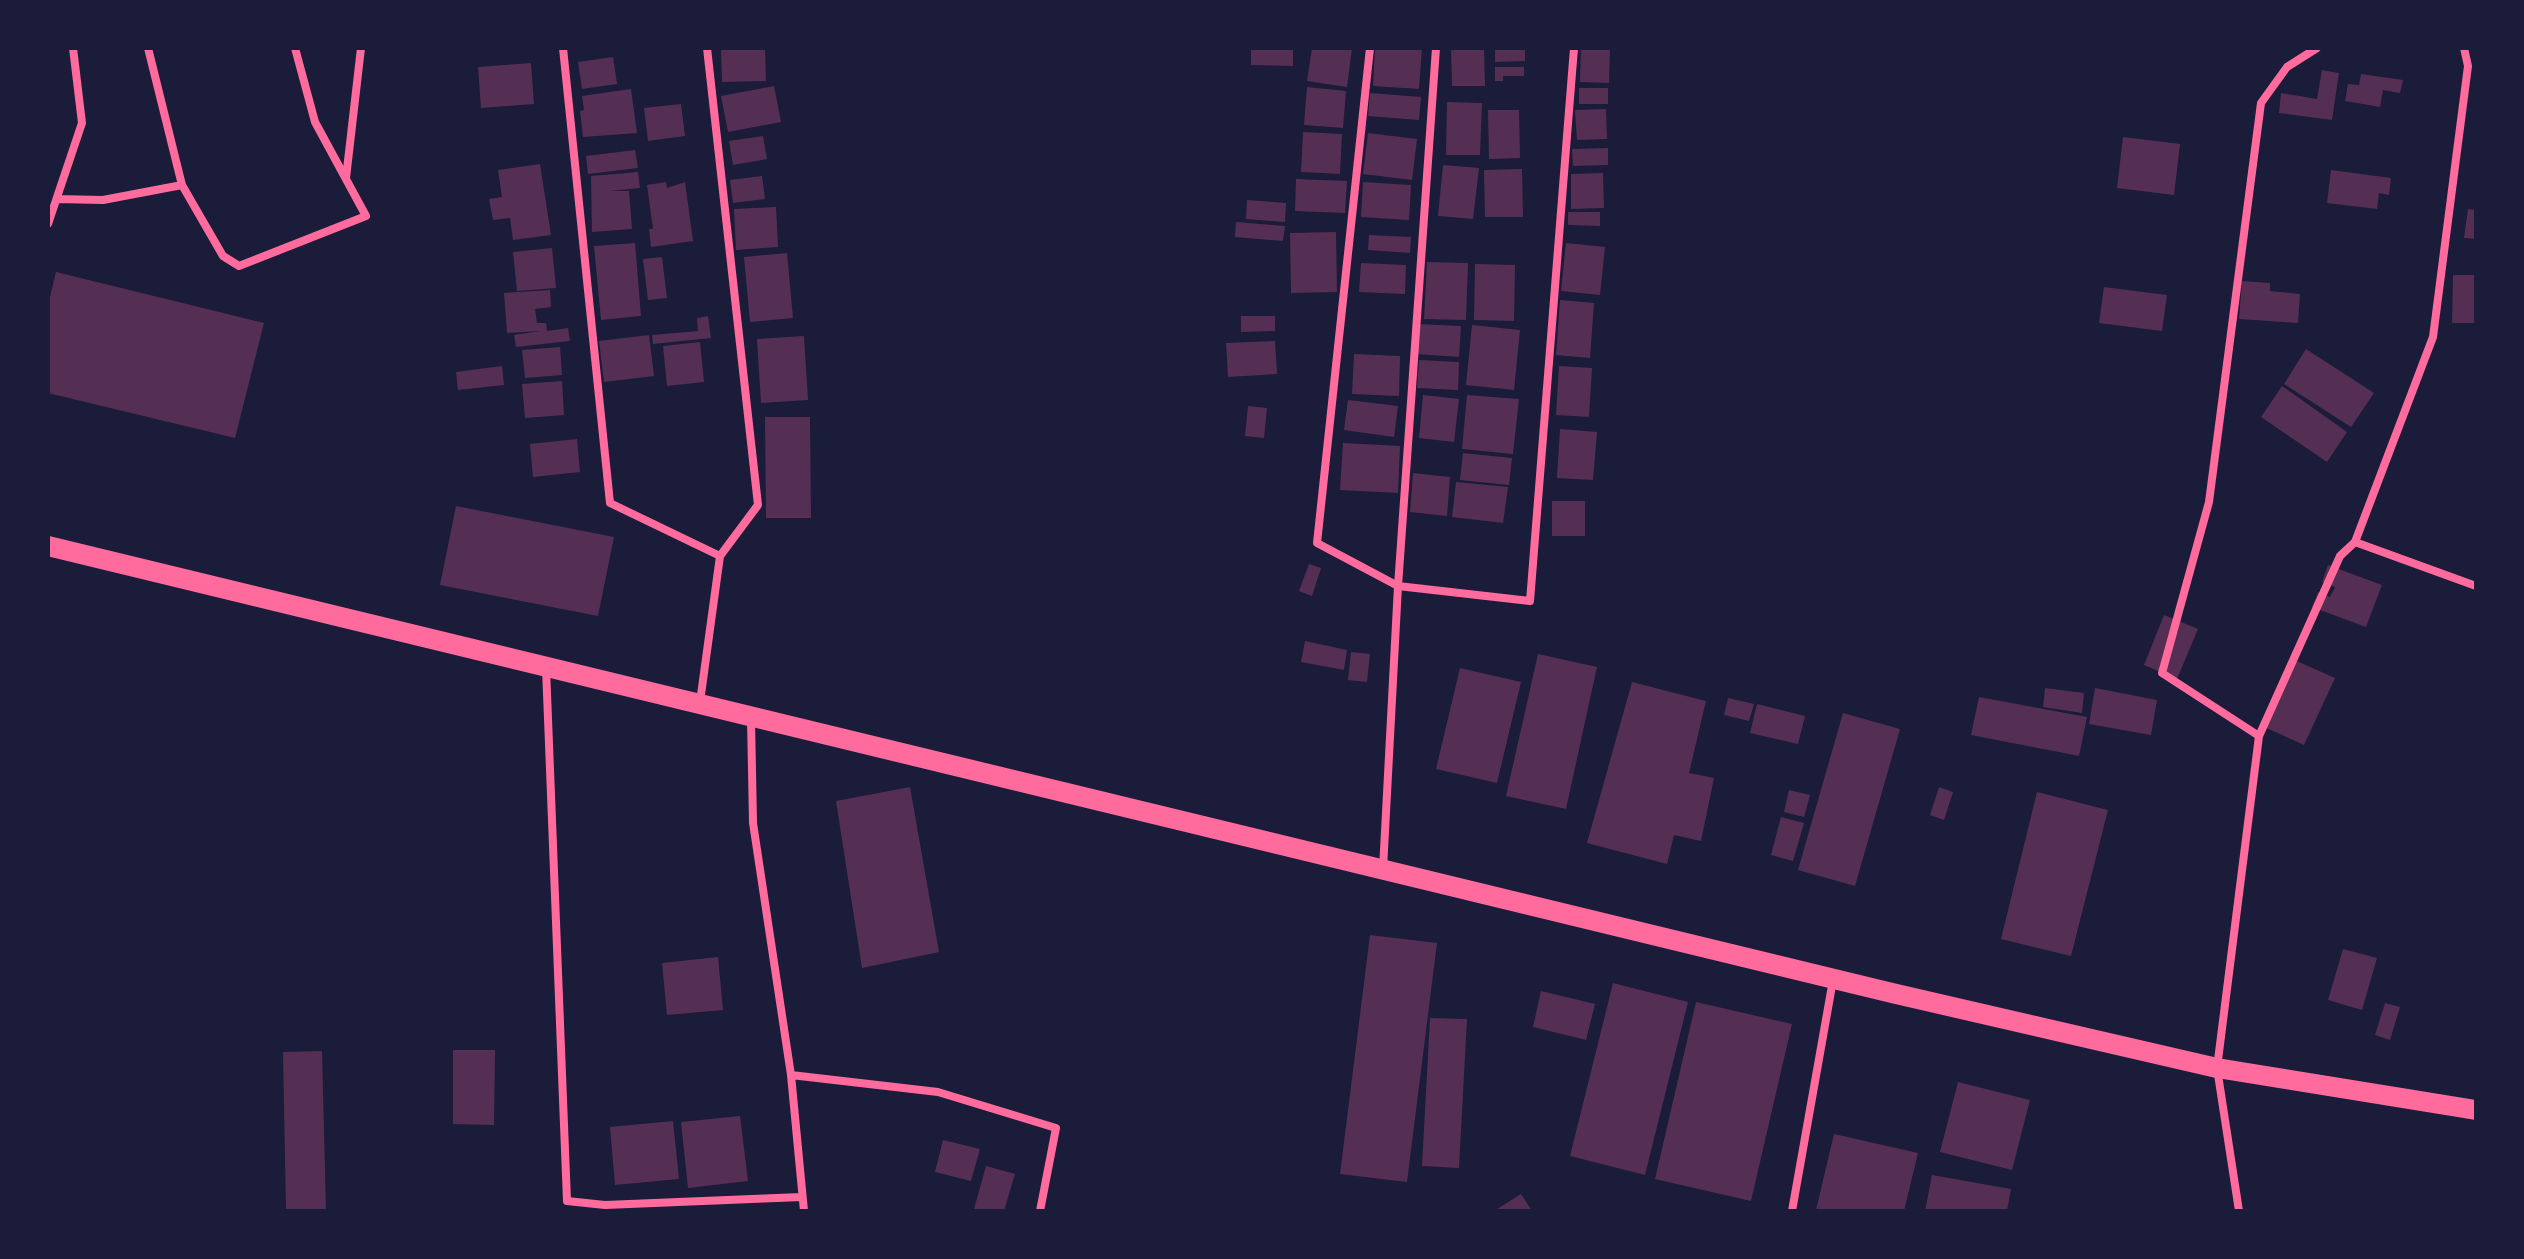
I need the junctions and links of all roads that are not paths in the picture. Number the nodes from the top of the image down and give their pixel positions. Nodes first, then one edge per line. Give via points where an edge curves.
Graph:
1 (73, 48) edge
2 (148, 48) edge
3 (295, 48) edge
4 (361, 48) edge
5 (563, 48) edge
6 (707, 48) edge
7 (1370, 48) edge
8 (1436, 48) edge
9 (1574, 48) edge
10 (2317, 48) edge
11 (2464, 48) edge
12 (346, 180) junction
13 (182, 185) junction
14 (57, 199) junction
15 (48, 224) edge
16 (2355, 542) junction
17 (48, 546) edge
18 (720, 556) junction
19 (1398, 586) junction
20 (2476, 586) edge
21 (546, 667) junction
22 (700, 703) junction
23 (751, 715) junction
24 (2259, 736) junction
25 (1383, 870) junction
26 (1833, 979) junction
27 (2217, 1068) junction
28 (791, 1075) junction
29 (2476, 1110) edge
30 (801, 1197) junction
31 (804, 1211) edge
32 (1040, 1211) edge
33 (1792, 1211) edge
34 (2239, 1211) edge

1 - 14 street via 82,123
2 - 13 street
3 - 12 street via 315,122
4 - 12 street
5 - 18 street via 610,503
6 - 18 street via 758,505
7 - 19 street via 1317,543
8 - 19 street
9 - 19 street via 1530,601
10 - 24 street via 2287,67 2261,103 2209,502 2162,673
11 - 16 street via 2468,66 2433,337
12 - 13 street via 366,216 239,266 223,256
13 - 14 street via 103,200
14 - 15 street
16 - 20 street
16 - 24 street via 2340,556
17 - 21 main road
18 - 22 street
19 - 25 street
21 - 22 main road
21 - 30 street via 567,1201 605,1205
22 - 23 main road
23 - 25 main road
23 - 28 street via 753,823
24 - 27 street
25 - 26 main road
26 - 27 main road
26 - 33 street
27 - 29 main road
27 - 34 street
28 - 30 street
28 - 32 street via 938,1092 1056,1128
30 - 31 street

